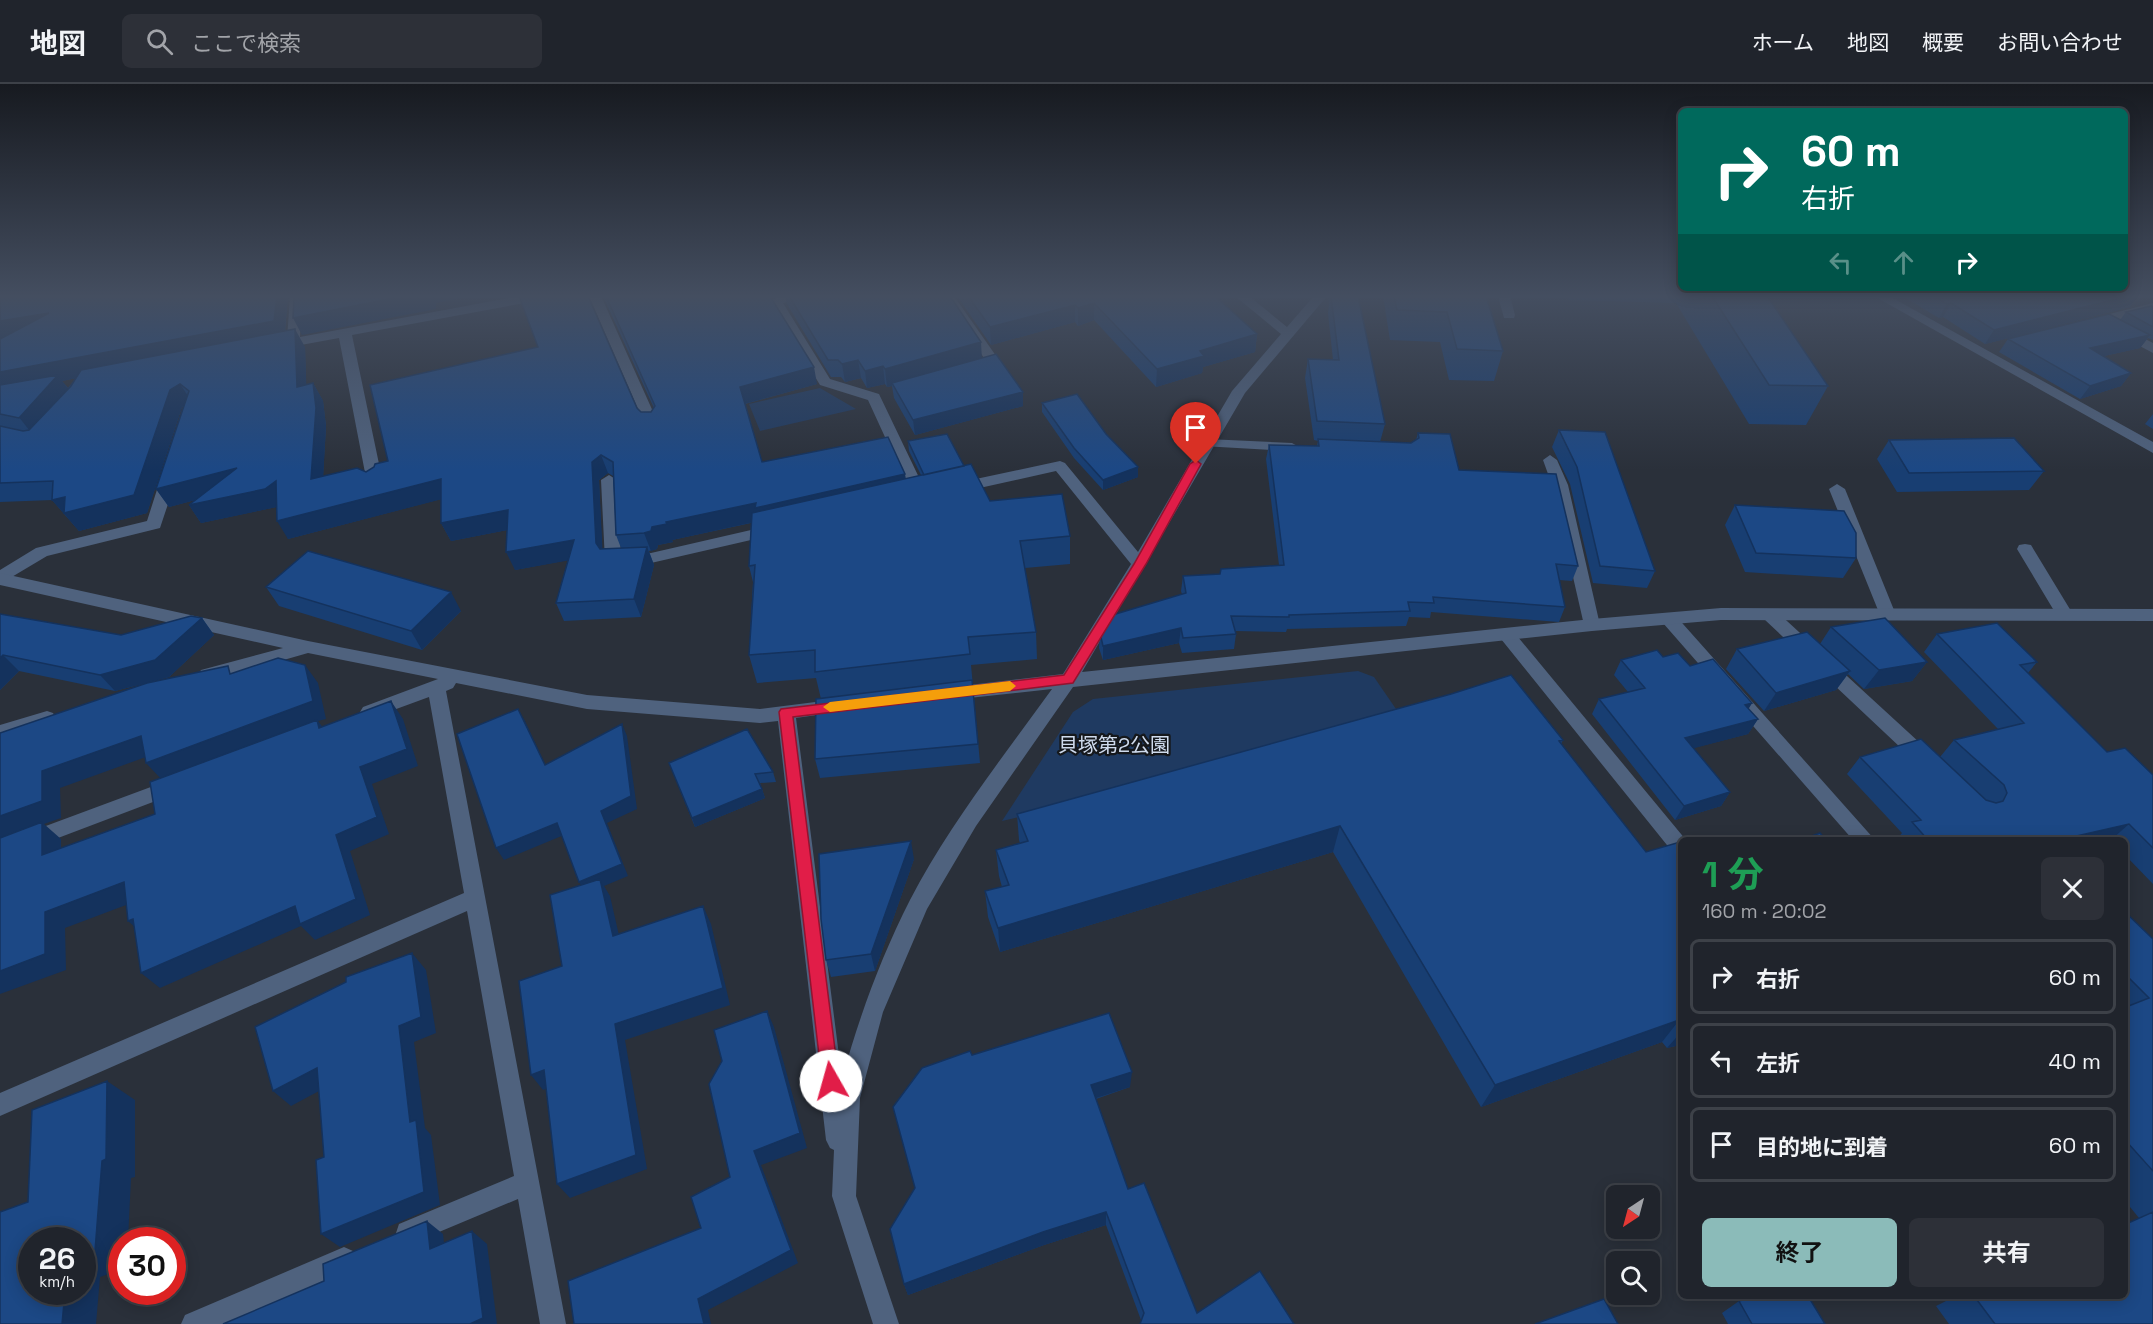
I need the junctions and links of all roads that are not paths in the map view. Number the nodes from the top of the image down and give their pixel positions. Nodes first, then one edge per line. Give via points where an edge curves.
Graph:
1 (351, 354) edge
2 (620, 354) edge
3 (808, 354) edge
4 (988, 354) edge
5 (1270, 354) edge
6 (1984, 354) edge
7 (961, 372) edge
8 (652, 425) edge
9 (1207, 443) junction
10 (1301, 447) edge
11 (2153, 448) edge
12 (1550, 460) dead end
13 (174, 461) edge
14 (609, 480) edge
15 (375, 483) edge
16 (1837, 489) dead end
17 (786, 527) edge
18 (2025, 549) dead end
19 (1140, 564) junction
20 (0, 579) edge
21 (1770, 615) junction
22 (1888, 615) junction
23 (2065, 615) junction
24 (2153, 615) edge
25 (1669, 619) junction
26 (1592, 625) junction
27 (1507, 635) junction
28 (308, 647) junction
29 (462, 677) junction
30 (1069, 679) junction
31 (190, 680) edge
32 (436, 687) junction
33 (927, 696) edge
34 (856, 704) edge
35 (69, 712) edge
36 (786, 712) junction
37 (346, 721) edge
38 (0, 732) edge
39 (1935, 769) edge
40 (190, 780) edge
41 (1862, 837) edge
42 (1678, 844) edge
43 (0, 852) edge
44 (475, 897) junction
45 (0, 1105) edge
46 (527, 1183) junction
47 (844, 1196) junction
48 (194, 1324) edge
49 (553, 1324) edge
50 (886, 1324) edge

1 - 15 street via 364,400
2 - 8 street
3 - 19 street via 825,382 879,396 915,497 1060,466
4 - 7 street via 994,363
5 - 9 street via 1239,391
6 - 11 street
9 - 10 street
9 - 19 street
12 - 26 street via 1560,485
13 - 20 street via 154,524 42,552
14 - 17 street via 613,561 651,558
16 - 22 street
18 - 23 street
19 - 30 street
20 - 28 street
21 - 22 street
21 - 25 street
21 - 39 street
22 - 23 street
23 - 24 street
25 - 26 street
25 - 41 street
26 - 27 street
27 - 30 street
27 - 42 street
28 - 29 street
28 - 31 street
29 - 32 street
29 - 36 street via 587,702 760,716
30 - 33 street
30 - 47 street via 969,820 918,905 890,969 872,1012 848,1098
32 - 37 street
32 - 44 street
34 - 36 street
35 - 38 street
36 - 47 street
40 - 43 street
44 - 45 street
44 - 46 street
46 - 48 street
46 - 49 street
47 - 50 street

